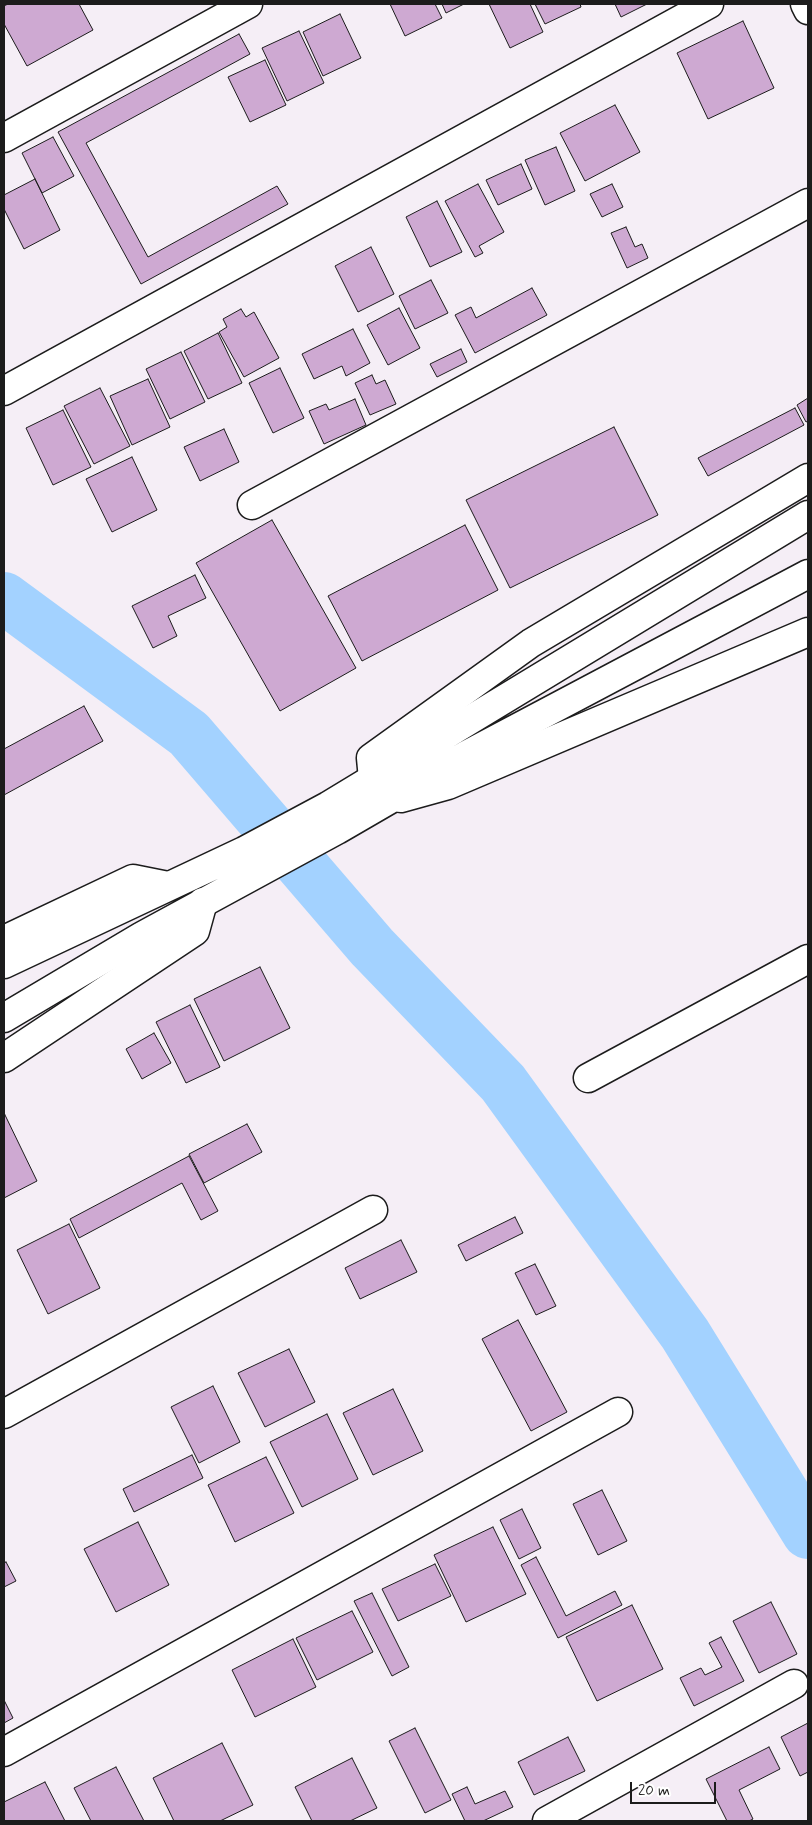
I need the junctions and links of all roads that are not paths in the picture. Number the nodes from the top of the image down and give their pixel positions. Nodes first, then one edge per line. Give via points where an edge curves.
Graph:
1 (248, 4) edge
2 (709, 4) edge
3 (805, 4) edge
4 (808, 10) edge
5 (4, 138) edge
6 (808, 203) edge
7 (4, 391) edge
8 (808, 478) edge
9 (252, 505) dead end
10 (808, 514) edge
11 (808, 574) edge
12 (808, 632) edge
13 (378, 791) junction
14 (248, 863) junction
15 (168, 886) junction
16 (203, 902) junction
17 (4, 940) edge
18 (808, 959) edge
19 (4, 964) edge
20 (4, 1018) edge
21 (4, 1058) edge
22 (588, 1078) dead end
23 (373, 1210) dead end
24 (618, 1412) dead end
25 (4, 1414) edge
26 (794, 1684) dead end
27 (4, 1752) edge
28 (547, 1821) edge

1 - 5 street
2 - 7 street
3 - 4 street
6 - 9 street
8 - 13 street via 531,643 371,758
10 - 13 street
11 - 13 street via 468,754
12 - 13 street via 448,785
13 - 14 street
14 - 15 street
14 - 16 street
15 - 17 street via 133,879
15 - 19 street
16 - 20 street
16 - 21 street via 195,931
18 - 22 street
23 - 25 street
24 - 27 street
26 - 28 street

